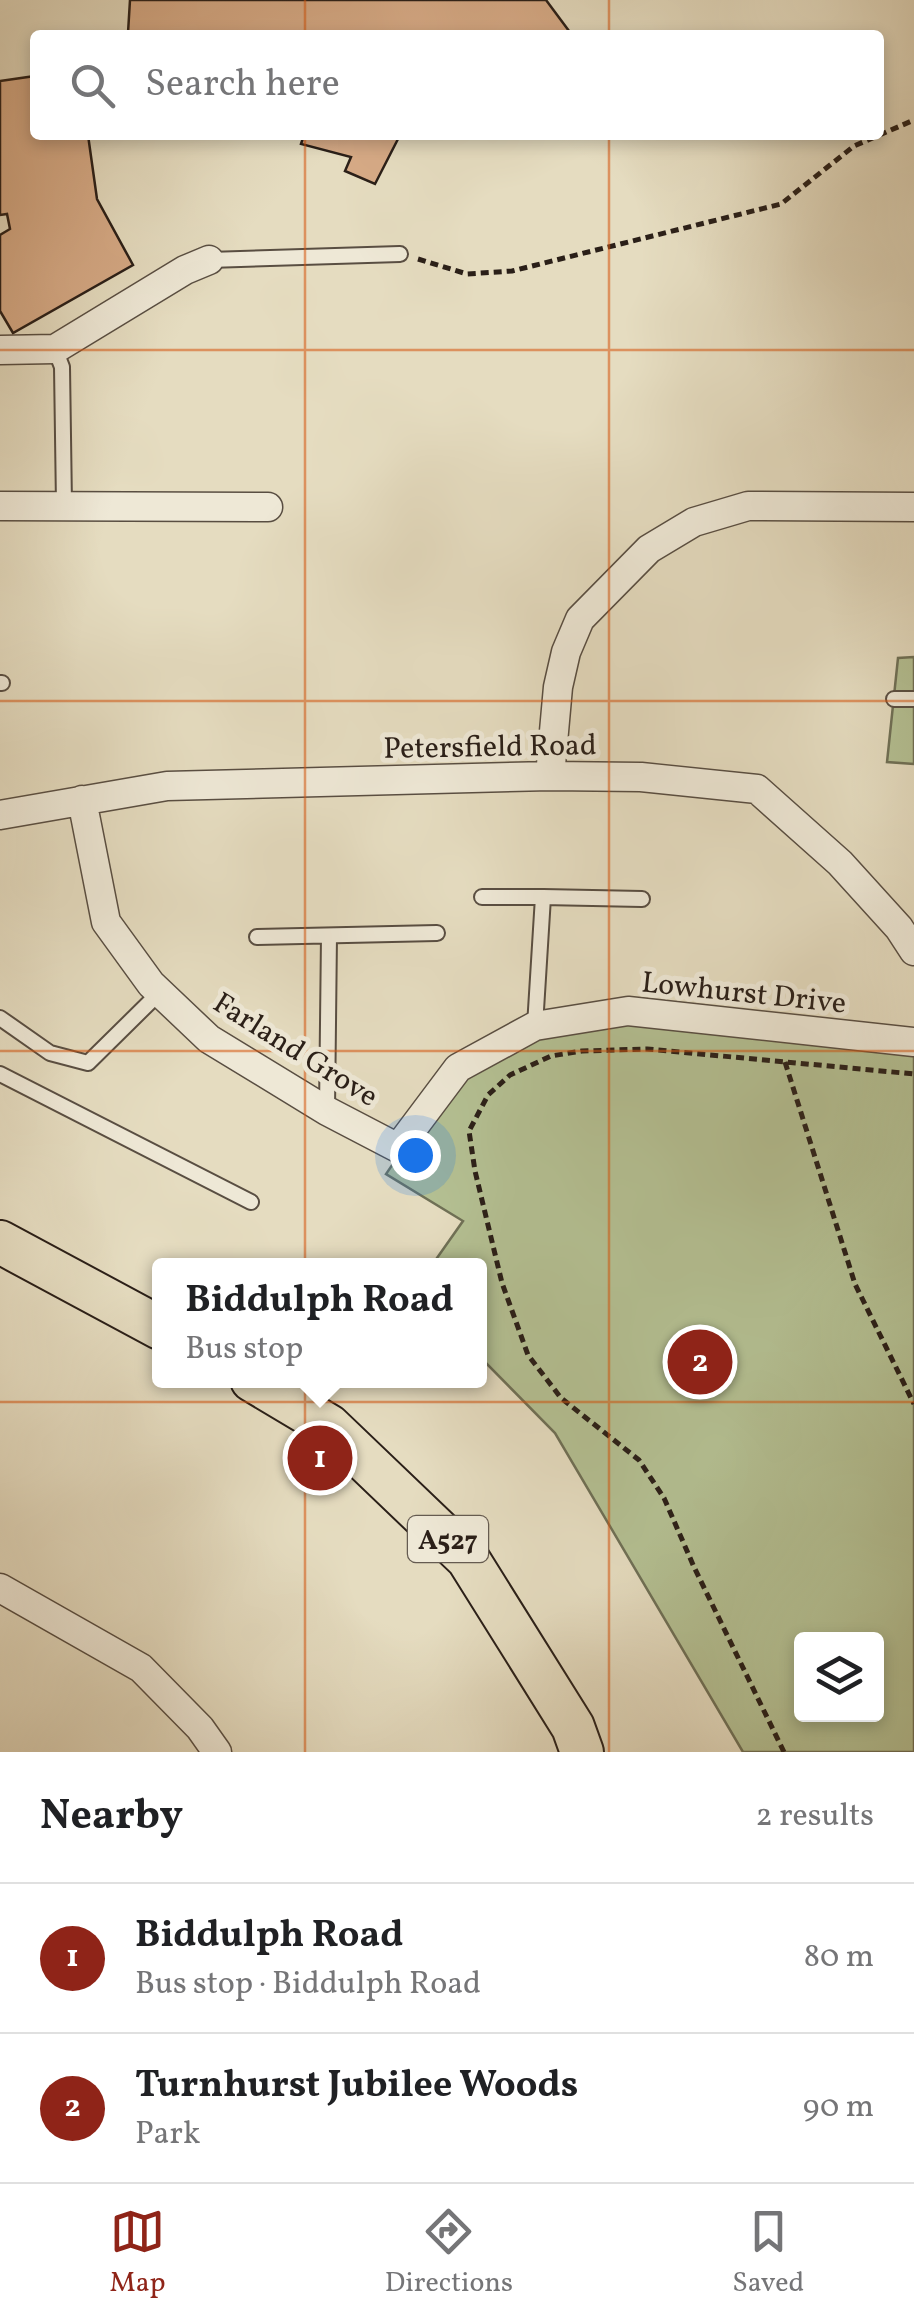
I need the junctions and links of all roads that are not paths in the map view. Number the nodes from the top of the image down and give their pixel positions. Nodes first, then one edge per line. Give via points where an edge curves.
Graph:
1 (400, 254) road end
2 (210, 260) joint
3 (56, 349) junction
4 (0, 350) edge
5 (64, 505) junction
6 (0, 506) edge
7 (914, 506) edge
8 (268, 507) dead end
9 (914, 698) edge
10 (894, 699) dead end
11 (550, 776) junction
12 (82, 800) junction
13 (0, 815) edge
14 (482, 897) dead end
15 (543, 897) junction
16 (642, 900) dead end
17 (438, 933) dead end
18 (908, 933) edge
19 (330, 936) junction
20 (257, 938) dead end
21 (160, 992) junction
22 (0, 1018) edge
23 (535, 1026) junction
24 (914, 1042) edge
25 (458, 1068) joint
26 (0, 1074) edge
27 (327, 1111) junction
28 (251, 1202) dead end
29 (0, 1242) edge
30 (152, 1324) edge
31 (265, 1388) edge
32 (0, 1588) edge
33 (217, 1752) edge
34 (582, 1752) edge

1 - 2 lane
2 - 3 street
3 - 4 street
3 - 5 lane via 62,367
5 - 6 street
5 - 8 street
7 - 11 street via 748,506 694,522 649,550 580,618 558,688
9 - 10 lane
11 - 12 street, Petersfield Road via 167,786
11 - 18 street, Petersfield Road via 757,789
12 - 13 street, Petersfield Road
12 - 21 street, Farland Grove via 106,922
14 - 15 lane
15 - 16 lane
15 - 23 lane
17 - 19 lane
19 - 20 lane
19 - 27 lane
21 - 22 lane via 88,1063 50,1053
21 - 27 street, Farland Grove via 209,1039
23 - 24 street, Lowhurst Drive via 628,1011
23 - 25 street, Lowhurst Drive
25 - 27 street, Farland Grove via 398,1148
26 - 28 lane
29 - 30 main road
31 - 34 main road, A527 via 329,1426 468,1558
32 - 33 street via 142,1668

